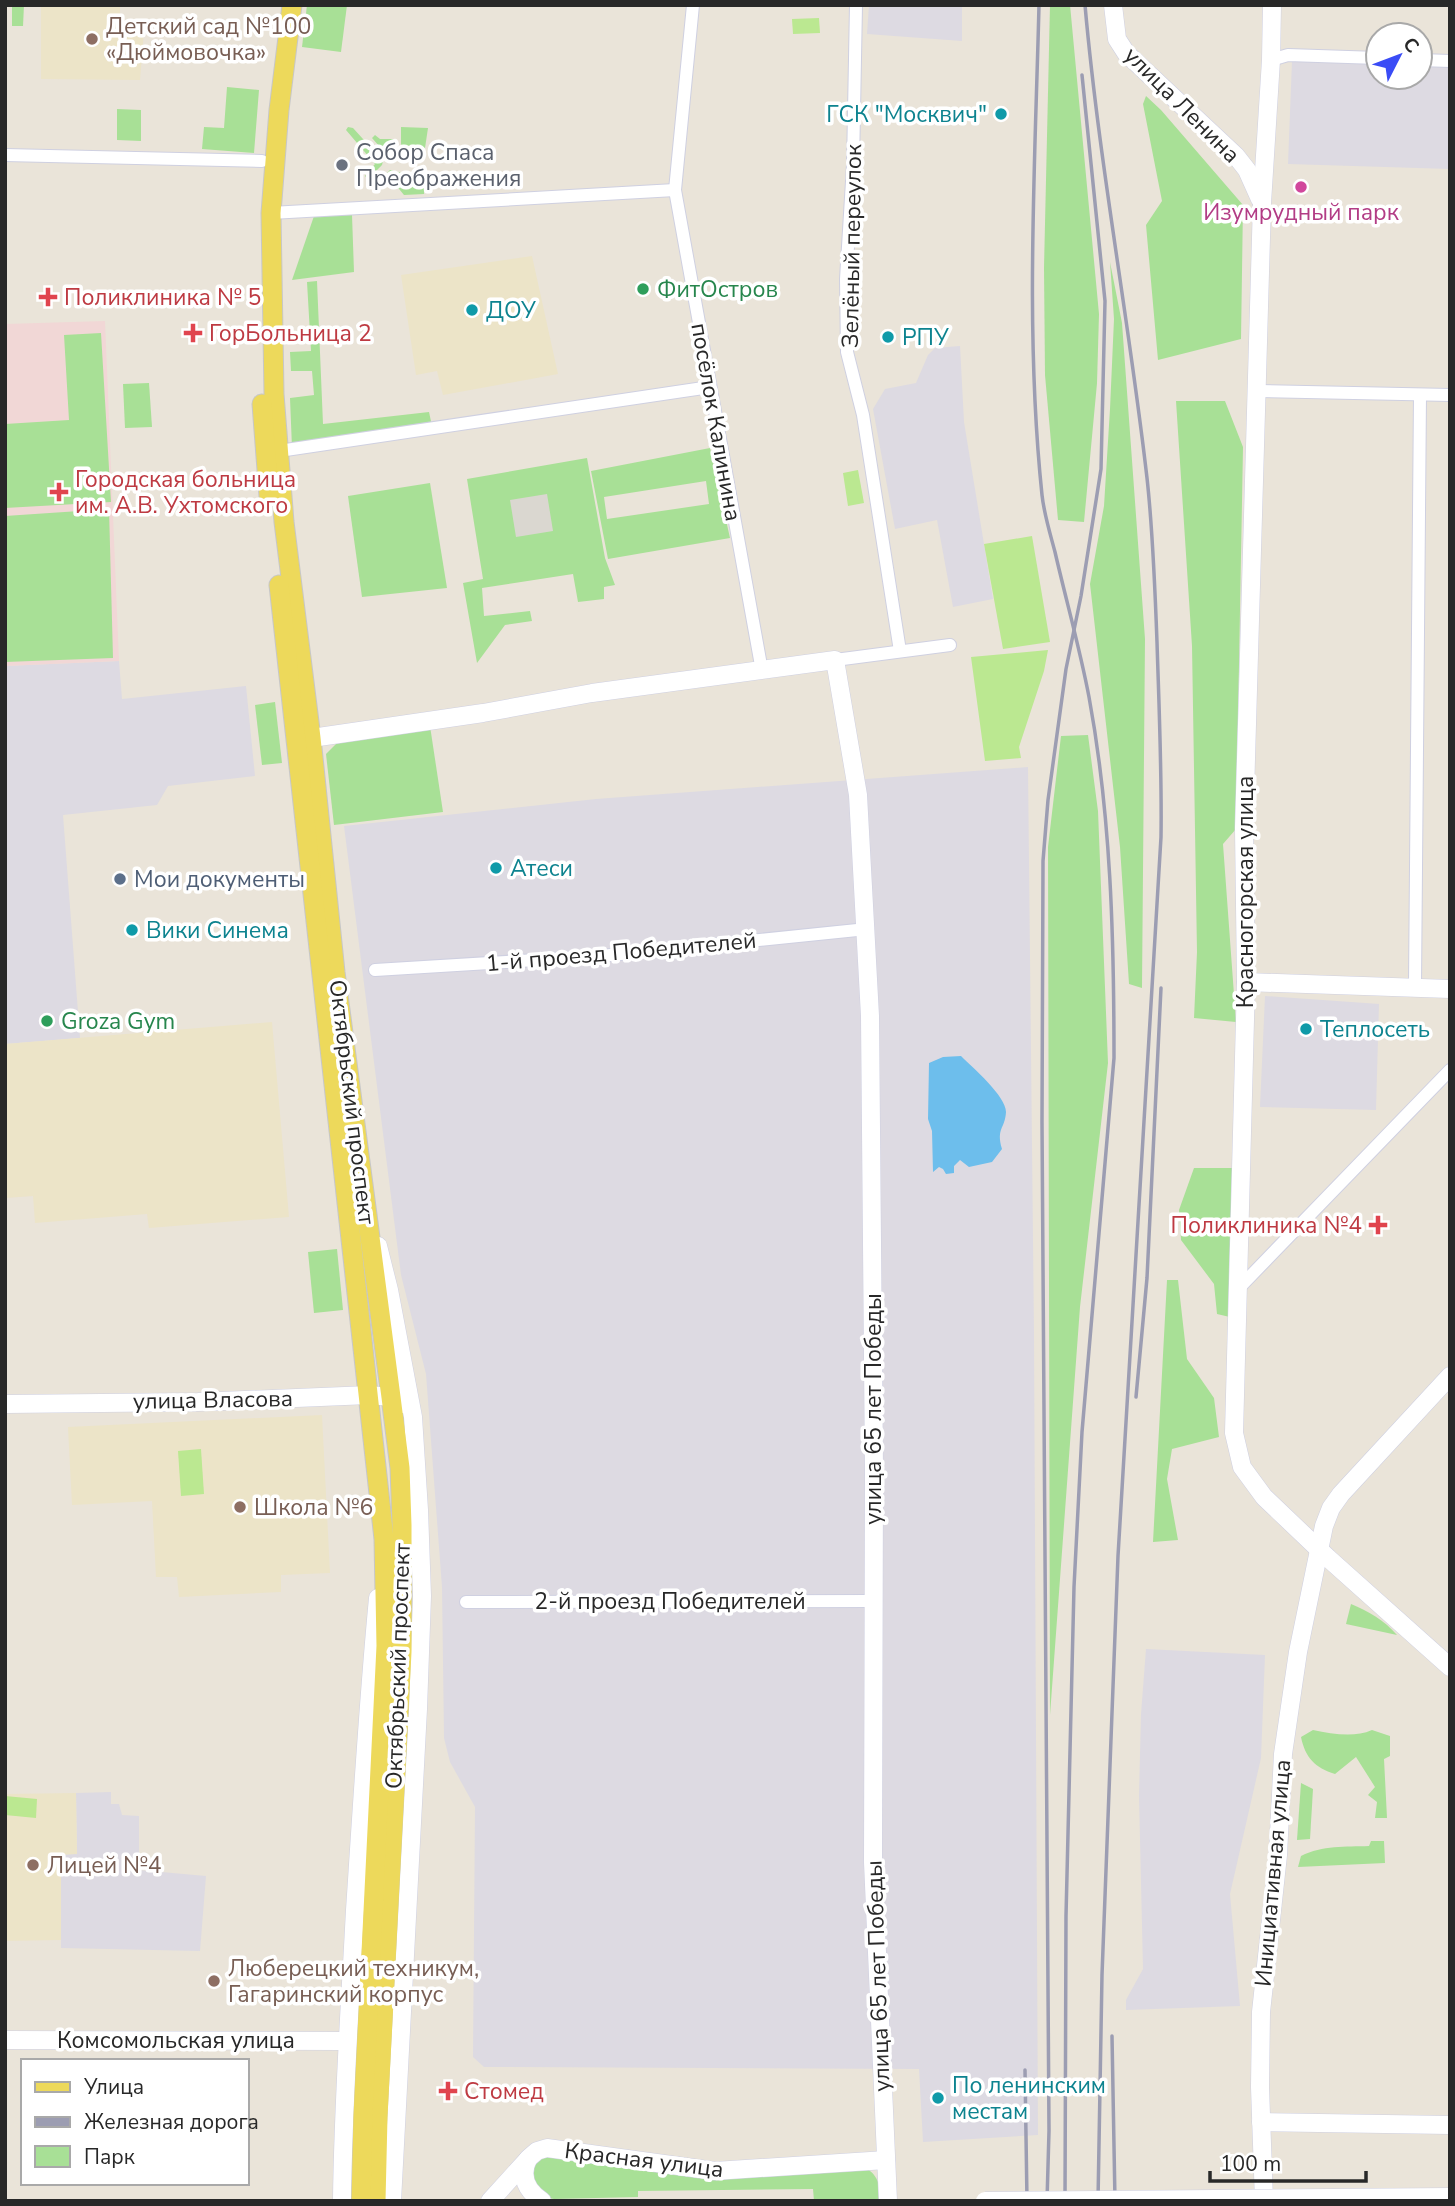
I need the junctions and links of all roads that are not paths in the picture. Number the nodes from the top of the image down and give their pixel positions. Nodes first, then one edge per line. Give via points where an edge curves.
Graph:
1 (279, 5) edge
2 (292, 5) edge
3 (693, 5) edge
4 (856, 5) edge
5 (1113, 5) edge
6 (1272, 5) edge
7 (1364, 58) edge
8 (1272, 60) junction
9 (1265, 151) junction
10 (5, 155) edge
11 (1236, 156) junction
12 (262, 161) junction
13 (675, 190) junction
14 (1262, 203) junction
15 (271, 213) junction
16 (710, 387) junction
17 (1256, 391) junction
18 (1420, 395) junction
19 (1450, 396) edge
20 (279, 451) junction
21 (950, 645) dead end
22 (900, 651) junction
23 (835, 660) junction
24 (762, 671) junction
25 (304, 739) junction
26 (867, 929) junction
27 (375, 970) dead end
28 (1246, 982) junction
29 (1415, 986) junction
30 (1450, 989) edge
31 (1450, 1070) edge
32 (360, 1169) junction
33 (1237, 1290) junction
34 (1450, 1376) edge
35 (369, 1395) junction
36 (391, 1397) junction
37 (5, 1404) edge
38 (412, 1417) junction
39 (384, 1539) junction
40 (1319, 1549) junction
41 (874, 1601) junction
42 (466, 1602) dead end
43 (1450, 1667) edge
44 (5, 2040) edge
45 (346, 2040) junction
46 (370, 2117) junction
47 (1261, 2122) junction
48 (1450, 2125) edge
49 (530, 2157) junction
50 (886, 2160) junction
51 (1450, 2197) edge
52 (388, 2200) edge
53 (342, 2201) edge
54 (361, 2201) edge
55 (490, 2201) edge
56 (542, 2201) edge
57 (888, 2201) edge
58 (985, 2201) edge
59 (1264, 2201) edge

1 - 12 main road, Октябрьский проспект
2 - 15 main road, Октябрьский проспект
3 - 13 street, посёлок Калинина
4 - 22 street, Зелёный переулок via 846,279 848,352 863,415
5 - 11 street, улица Ленина via 1117,39 1126,53
6 - 8 street, Красногорская улица
7 - 8 street via 1288,55
8 - 9 street, Красногорская улица
9 - 11 street via 1252,161
9 - 14 street, Красногорская улица
10 - 12 street
11 - 14 street, улица Ленина
12 - 25 main road, Октябрьский проспект via 258,308 265,452
13 - 15 street
13 - 16 street, посёлок Калинина
14 - 17 street, Красногорская улица
15 - 20 main road, Октябрьский проспект
16 - 20 street
16 - 24 street, посёлок Калинина
17 - 18 street
17 - 28 street, Красногорская улица via 1244,842
18 - 19 street
18 - 29 street
20 - 25 main road, Октябрьский проспект
21 - 22 street
22 - 23 street
23 - 24 street
23 - 26 street, улица 65 лет Победы via 858,795
24 - 25 street
25 - 32 main road, Октябрьский проспект
25 - 35 main road, Октябрьский проспект
26 - 27 street, 1-й проезд Победителей via 601,956
26 - 41 street, улица 65 лет Победы
28 - 29 street
28 - 33 street, Красногорская улица
29 - 30 street
31 - 33 street
32 - 36 main road, Октябрьский проспект
32 - 38 street via 389,1290
33 - 40 street, Красногорская улица via 1234,1433 1242,1467 1264,1497
34 - 40 street, Инициативная улица via 1341,1494 1324,1525
35 - 36 street, улица Власова
35 - 37 street, улица Власова
35 - 39 main road, Октябрьский проспект
36 - 38 street
36 - 46 main road, Октябрьский проспект via 400,1468 404,1596
38 - 52 street via 422,1596
39 - 45 street via 369,1688
39 - 46 main road, Октябрьский проспект via 386,1646
40 - 43 street, Красногорская улица
40 - 47 street, Инициативная улица via 1283,1754 1278,1854 1261,2012
41 - 42 street, 2-й проезд Победителей
41 - 50 street, улица 65 лет Победы via 873,1862
44 - 45 street, Комсомольская улица
45 - 53 street
46 - 52 main road, Октябрьский проспект
46 - 54 main road, Октябрьский проспект
47 - 48 street
47 - 59 street, Инициативная улица
49 - 50 street, Красная улица via 542,2149 563,2149 715,2171
49 - 55 street
49 - 56 street via 524,2179
50 - 57 street, улица 65 лет Победы
51 - 58 street, bridge

